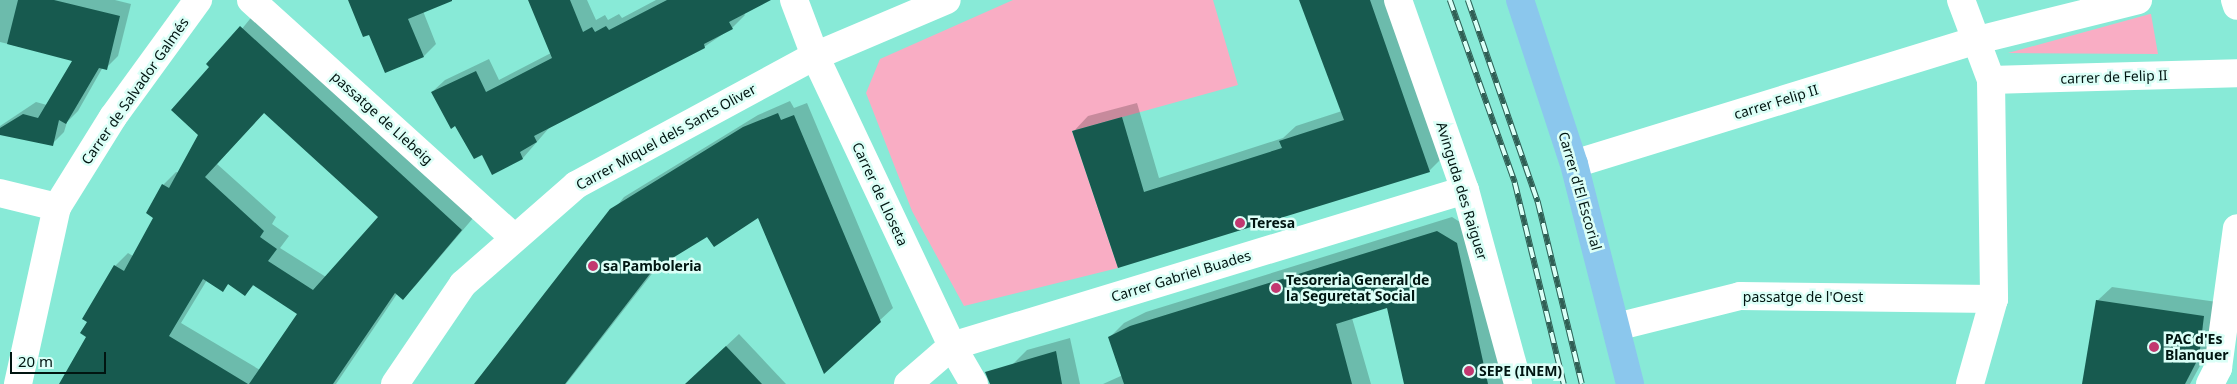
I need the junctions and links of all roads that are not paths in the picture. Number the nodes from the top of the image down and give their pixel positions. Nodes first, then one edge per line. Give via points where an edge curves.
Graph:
1 (198, 0) edge
2 (251, 0) edge
3 (794, 0) edge
4 (946, 0) edge
5 (1398, 0) edge
6 (1520, 0) edge
7 (1960, 0) edge
8 (2138, 0) edge
9 (2235, 0) edge
10 (2237, 6) edge
11 (1978, 40) junction
12 (815, 56) junction
13 (2237, 73) edge
14 (1991, 80) junction
15 (1574, 164) junction
16 (1464, 190) junction
17 (0, 193) edge
18 (58, 207) junction
19 (2237, 228) edge
20 (513, 237) junction
21 (1994, 299) junction
22 (1616, 326) junction
23 (952, 346) junction
24 (2222, 377) edge
25 (18, 384) edge
26 (395, 384) edge
27 (908, 384) edge
28 (974, 384) edge
29 (1518, 384) edge
30 (1630, 384) edge
31 (1970, 384) edge

1 - 18 street, Carrer de Salvador Galmés via 113,117
2 - 20 street, passatge de Llebeig
3 - 12 street, Carrer de Lloseta
4 - 12 street, Carrer Miquel dels Sants Oliver
5 - 16 street, Avinguda des Raiguer
6 - 15 main road, Carrer d'El Escorial
7 - 11 street
8 - 11 street
9 - 10 street
11 - 14 street
11 - 15 street, carrer Felip II
12 - 20 street, Carrer Miquel dels Sants Oliver via 576,185
12 - 23 street, Carrer de Lloseta
13 - 14 street, carrer de Felip II
14 - 21 street
15 - 22 main road, Carrer d'El Escorial
16 - 23 street, Carrer Gabriel Buades
16 - 29 street, Avinguda des Raiguer
17 - 18 street
18 - 25 street, Carrer de Salvador Galmés
19 - 24 street
20 - 26 street, Carrer Miquel dels Sants Oliver via 463,284
21 - 22 street, passatge de l'Oest via 1740,296
21 - 31 street
22 - 30 main road, Carrer d'El Escorial
23 - 27 street, Carrer Gabriel Buades
23 - 28 street, Carrer de Lloseta

